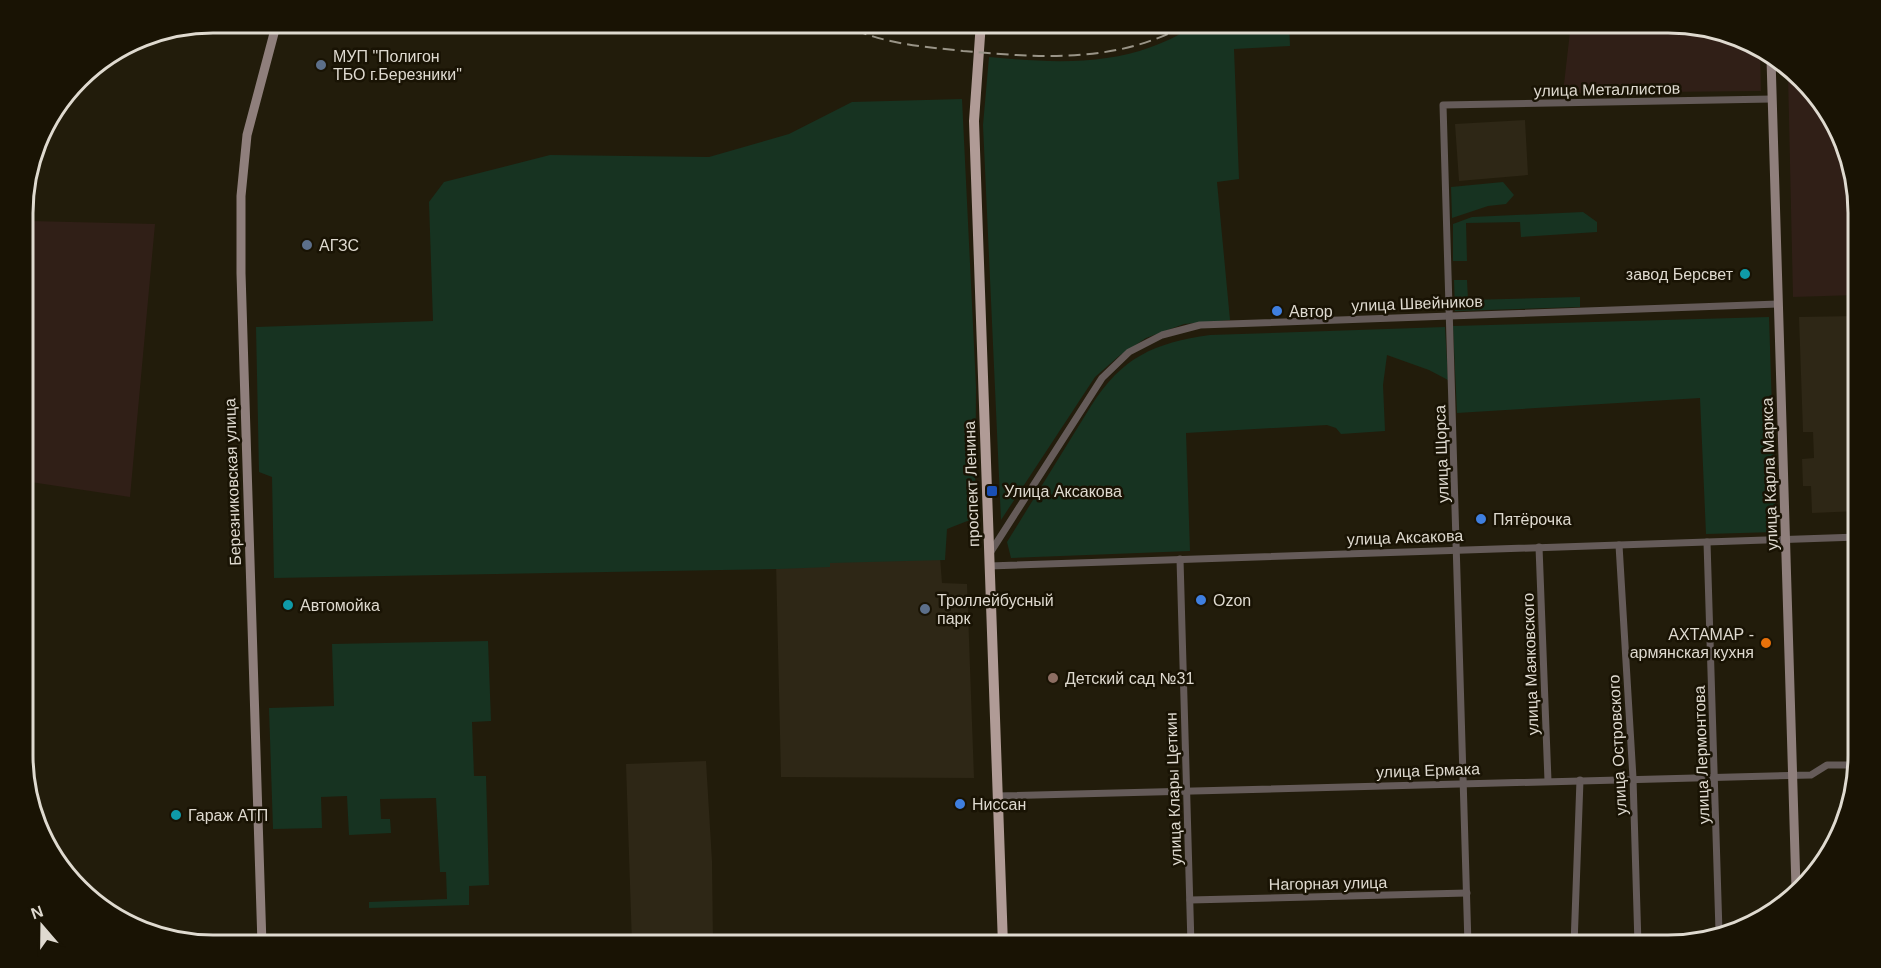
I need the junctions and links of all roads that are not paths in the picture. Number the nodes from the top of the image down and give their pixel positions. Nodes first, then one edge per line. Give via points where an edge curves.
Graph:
1 (274, 33) edge
2 (980, 33) edge
3 (1771, 66) edge
4 (1772, 99) junction
5 (1443, 105) joint
6 (1778, 304) junction
7 (1449, 315) junction
8 (1848, 537) edge
9 (1786, 540) junction
10 (1707, 542) junction
11 (1619, 545) junction
12 (1539, 547) junction
13 (1457, 549) junction
14 (1180, 559) junction
15 (989, 560) junction
16 (1848, 765) edge
17 (1792, 776) junction
18 (1715, 777) junction
19 (1633, 778) junction
20 (1580, 780) junction
21 (1548, 781) junction
22 (1464, 782) junction
23 (1186, 791) junction
24 (997, 796) junction
25 (1796, 881) edge
26 (1467, 893) junction
27 (1190, 900) junction
28 (1719, 927) edge
29 (262, 935) edge
30 (1003, 935) edge
31 (1191, 935) edge
32 (1468, 935) edge
33 (1574, 935) edge
34 (1638, 935) edge

1 - 29 street, Березниковская улица via 247,135 241,196
2 - 15 main road, проспект Ленина via 974,121
3 - 4 street, улица Карла Маркса
4 - 5 street, улица Металлистов
4 - 6 street, улица Карла Маркса
5 - 7 street, улица Щорса
6 - 7 street, улица Швейников
6 - 9 street, улица Карла Маркса
7 - 13 street, улица Щорса
7 - 15 street, улица Швейников via 1200,325 1161,335 1130,352 1102,378
8 - 9 street, улица Аксакова
9 - 10 street, улица Аксакова
9 - 17 street, улица Карла Маркса
10 - 11 street, улица Аксакова
10 - 18 street, улица Лермонтова
11 - 12 street, улица Аксакова
11 - 19 street, улица Островского
12 - 13 street, улица Аксакова
12 - 21 street, улица Маяковского
13 - 14 street, улица Аксакова
13 - 22 street, улица Щорса
14 - 15 street, улица Аксакова
14 - 23 street, улица Клары Цеткин
15 - 24 main road, проспект Ленина
16 - 17 street, улица Ермака via 1827,765 1811,775
17 - 18 street, улица Ермака
17 - 25 street, улица Карла Маркса
18 - 19 street, улица Ермака
18 - 28 street, улица Лермонтова
19 - 20 street, улица Ермака
19 - 34 street, улица Островского
20 - 21 street, улица Ермака
20 - 33 street
21 - 22 street, улица Ермака
22 - 23 street, улица Ермака
22 - 26 street, улица Щорса
23 - 24 street, улица Ермака
23 - 27 street, улица Клары Цеткин
24 - 30 main road, проспект Ленина
26 - 27 street, Нагорная улица
26 - 32 street, улица Щорса
27 - 31 street, улица Клары Цеткин

